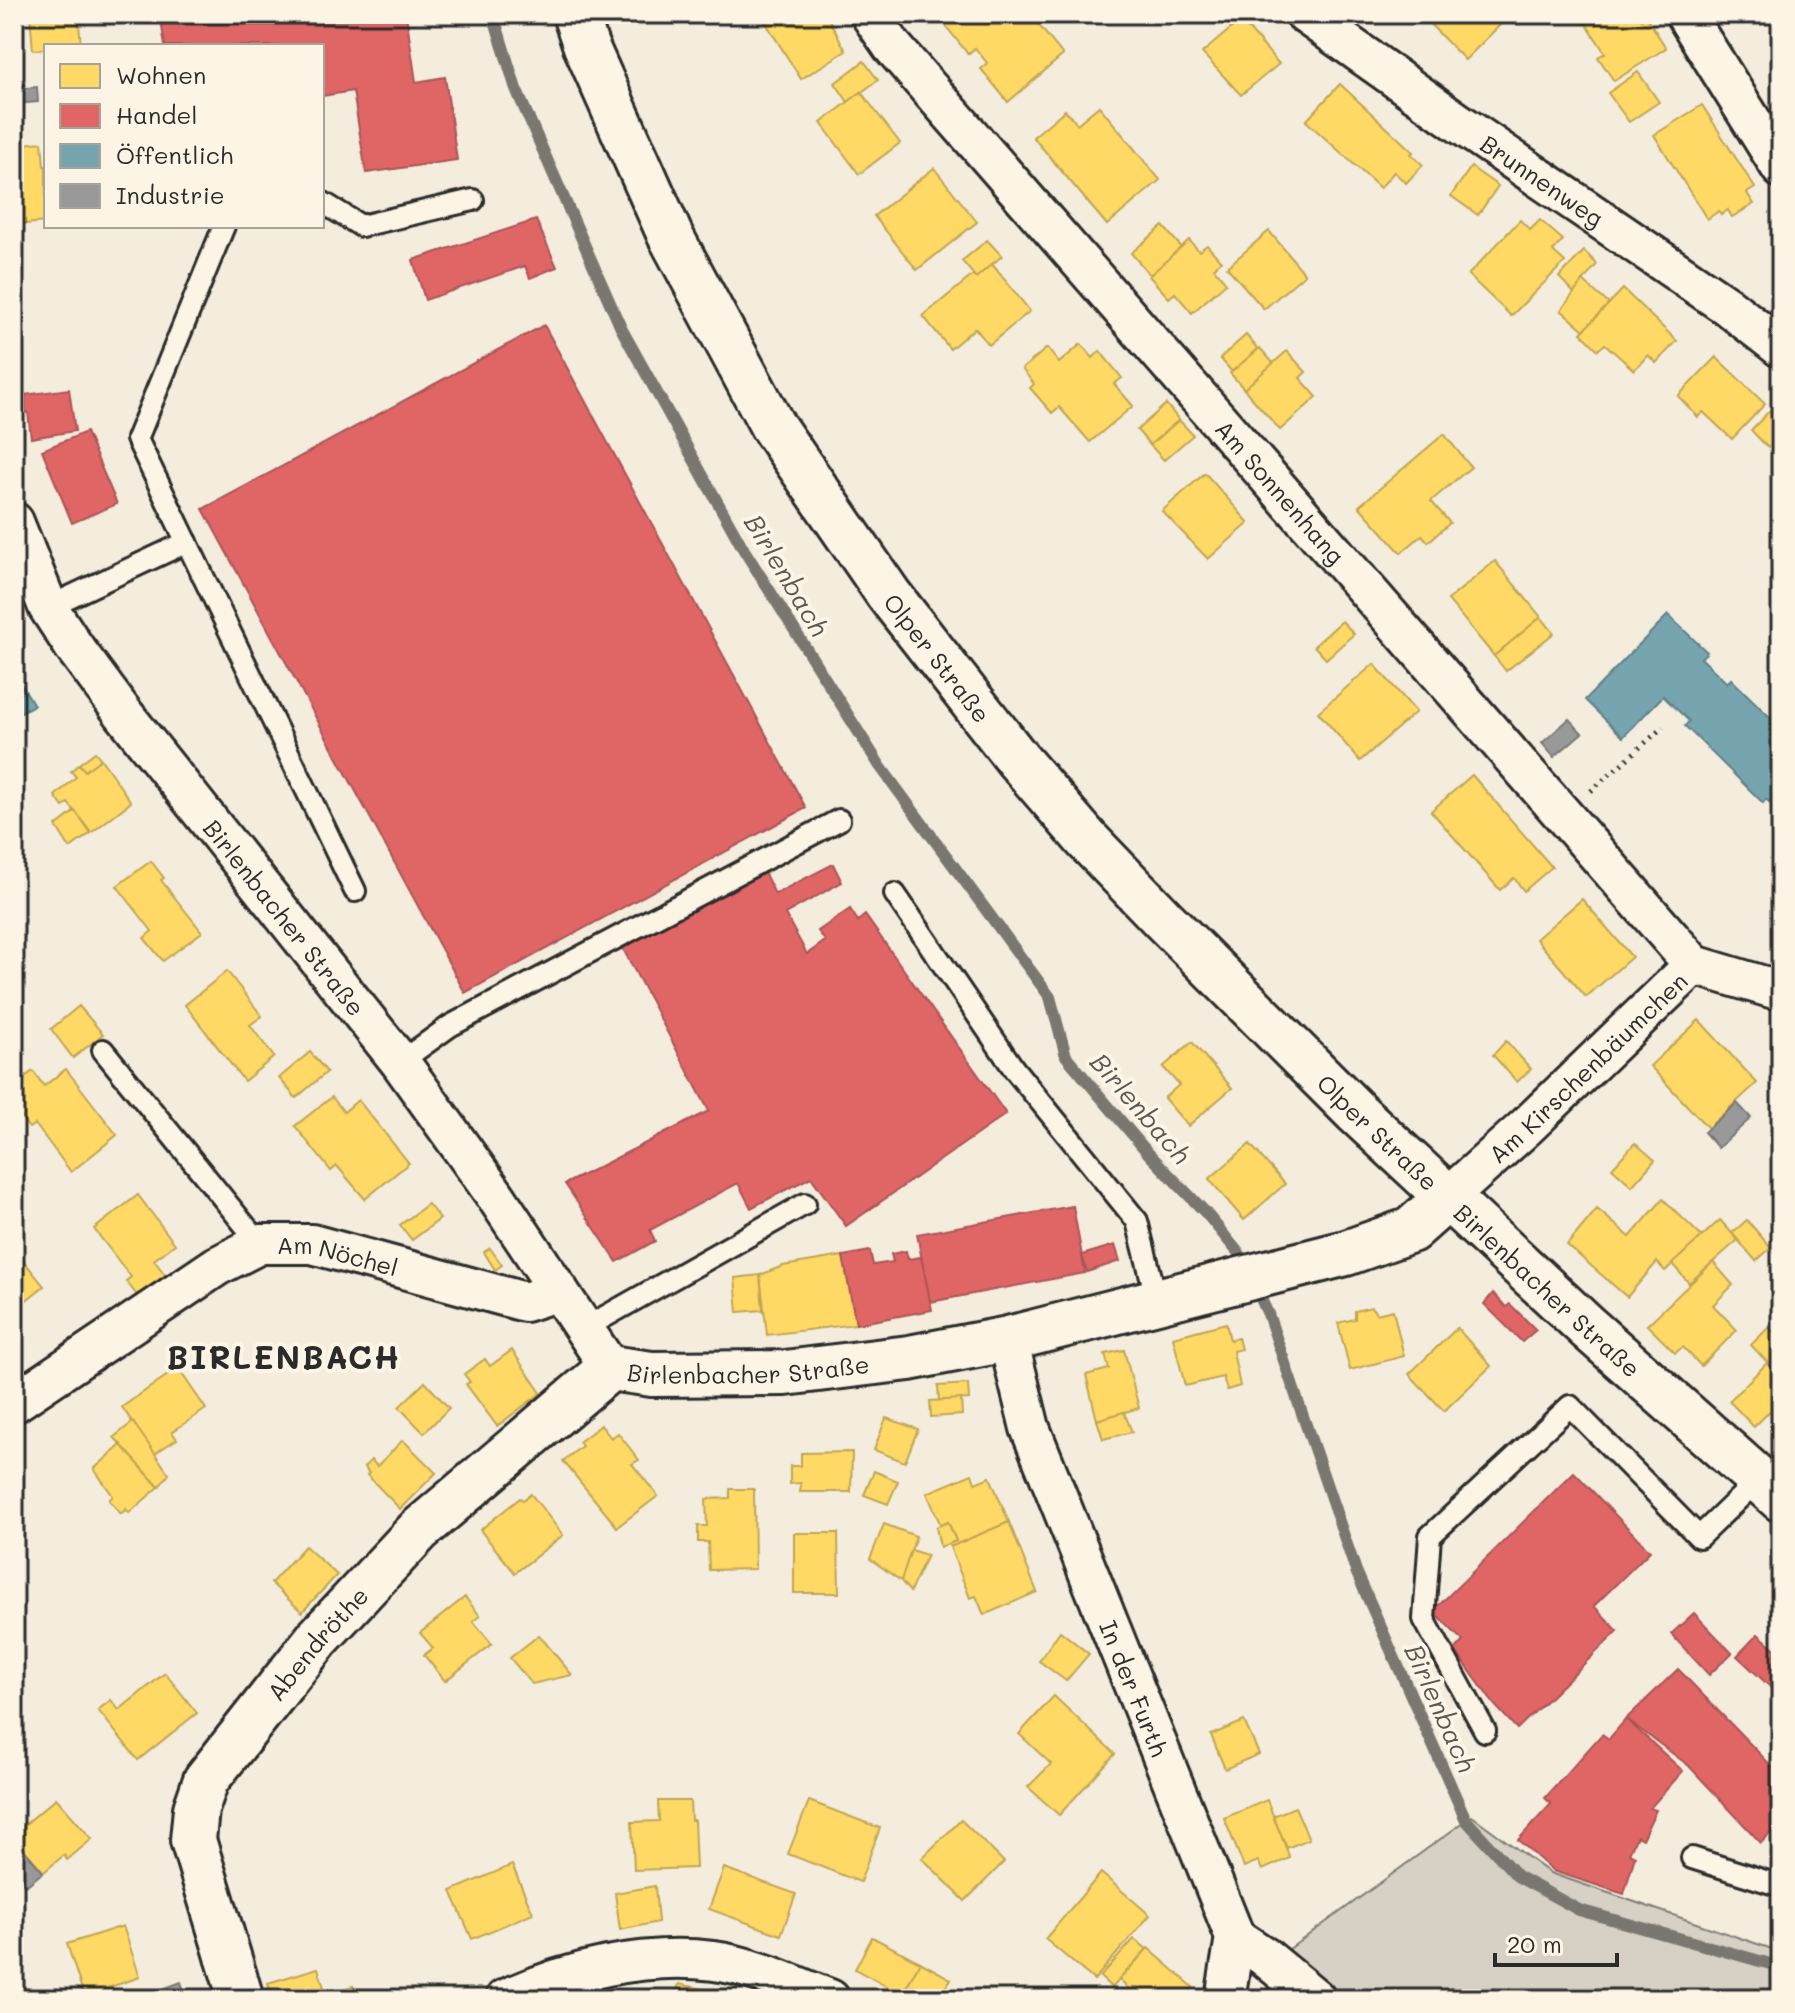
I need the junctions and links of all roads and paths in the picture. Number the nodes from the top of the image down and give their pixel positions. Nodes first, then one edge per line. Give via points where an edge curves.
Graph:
1 (575, 14) edge
2 (870, 14) edge
3 (1305, 14) edge
4 (1685, 14) edge
5 (1781, 168) edge
6 (473, 200) dead end
7 (324, 203) edge
8 (223, 228) edge
9 (1781, 348) edge
10 (14, 522) edge
11 (187, 542) junction
12 (22, 568) edge
13 (48, 607) junction
14 (1663, 727) dead end
15 (1564, 815) junction
16 (839, 820) dead end
17 (355, 891) dead end
18 (895, 894) dead end
19 (1694, 965) junction
20 (1781, 991) edge
21 (103, 1050) dead end
22 (400, 1062) junction
23 (1447, 1198) junction
24 (805, 1204) dead end
25 (260, 1244) junction
26 (559, 1291) junction
27 (1157, 1301) junction
28 (583, 1329) junction
29 (1008, 1339) junction
30 (610, 1368) junction
31 (14, 1403) edge
32 (1770, 1489) edge
33 (1485, 1731) dead end
34 (1692, 1858) dead end
35 (1781, 1886) edge
36 (1235, 1937) junction
37 (241, 1999) edge
38 (505, 1999) edge
39 (830, 1999) edge
40 (1225, 1999) edge
41 (1316, 1999) edge

1 - 23 main road, Olper Straße via 670,235 765,412 889,595 1087,840
2 - 15 street, Am Sonnenhang via 892,46
3 - 9 street, Brunnenweg
4 - 5 street
6 - 7 lane via 361,226
8 - 11 lane via 137,439
10 - 12 street, Birlenbacher Straße
11 - 13 lane
11 - 17 lane
12 - 13 street, Birlenbacher Straße
13 - 22 street, Birlenbacher Straße via 132,725
14 - 15 path
15 - 19 street, Am Sonnenhang
16 - 22 lane via 450,1026
18 - 27 lane via 1014,1069 1137,1221
19 - 20 street, Am Kirschenbäumchen
19 - 23 street, Am Kirschenbäumchen
21 - 25 lane
22 - 26 street, Birlenbacher Straße
23 - 27 main road, Birlenbacher Straße via 1411,1230 1346,1253
23 - 32 main road, Birlenbacher Straße
24 - 28 lane
25 - 26 street, Am Nöchel via 312,1244 525,1302
25 - 31 street, Am Nöchel via 217,1266
26 - 28 street, Birlenbacher Straße
27 - 29 main road, Birlenbacher Straße
28 - 30 street, Birlenbacher Straße
29 - 30 main road, Birlenbacher Straße via 785,1373 652,1374
29 - 36 street, In der Furth via 1030,1428
30 - 37 main road, Abendröthe via 419,1530 318,1638 206,1780 193,1840
32 - 33 lane via 1699,1537 1570,1406 1430,1536 1424,1619
34 - 35 lane
36 - 40 street
36 - 41 street
38 - 39 street via 592,1969 653,1959 714,1961

